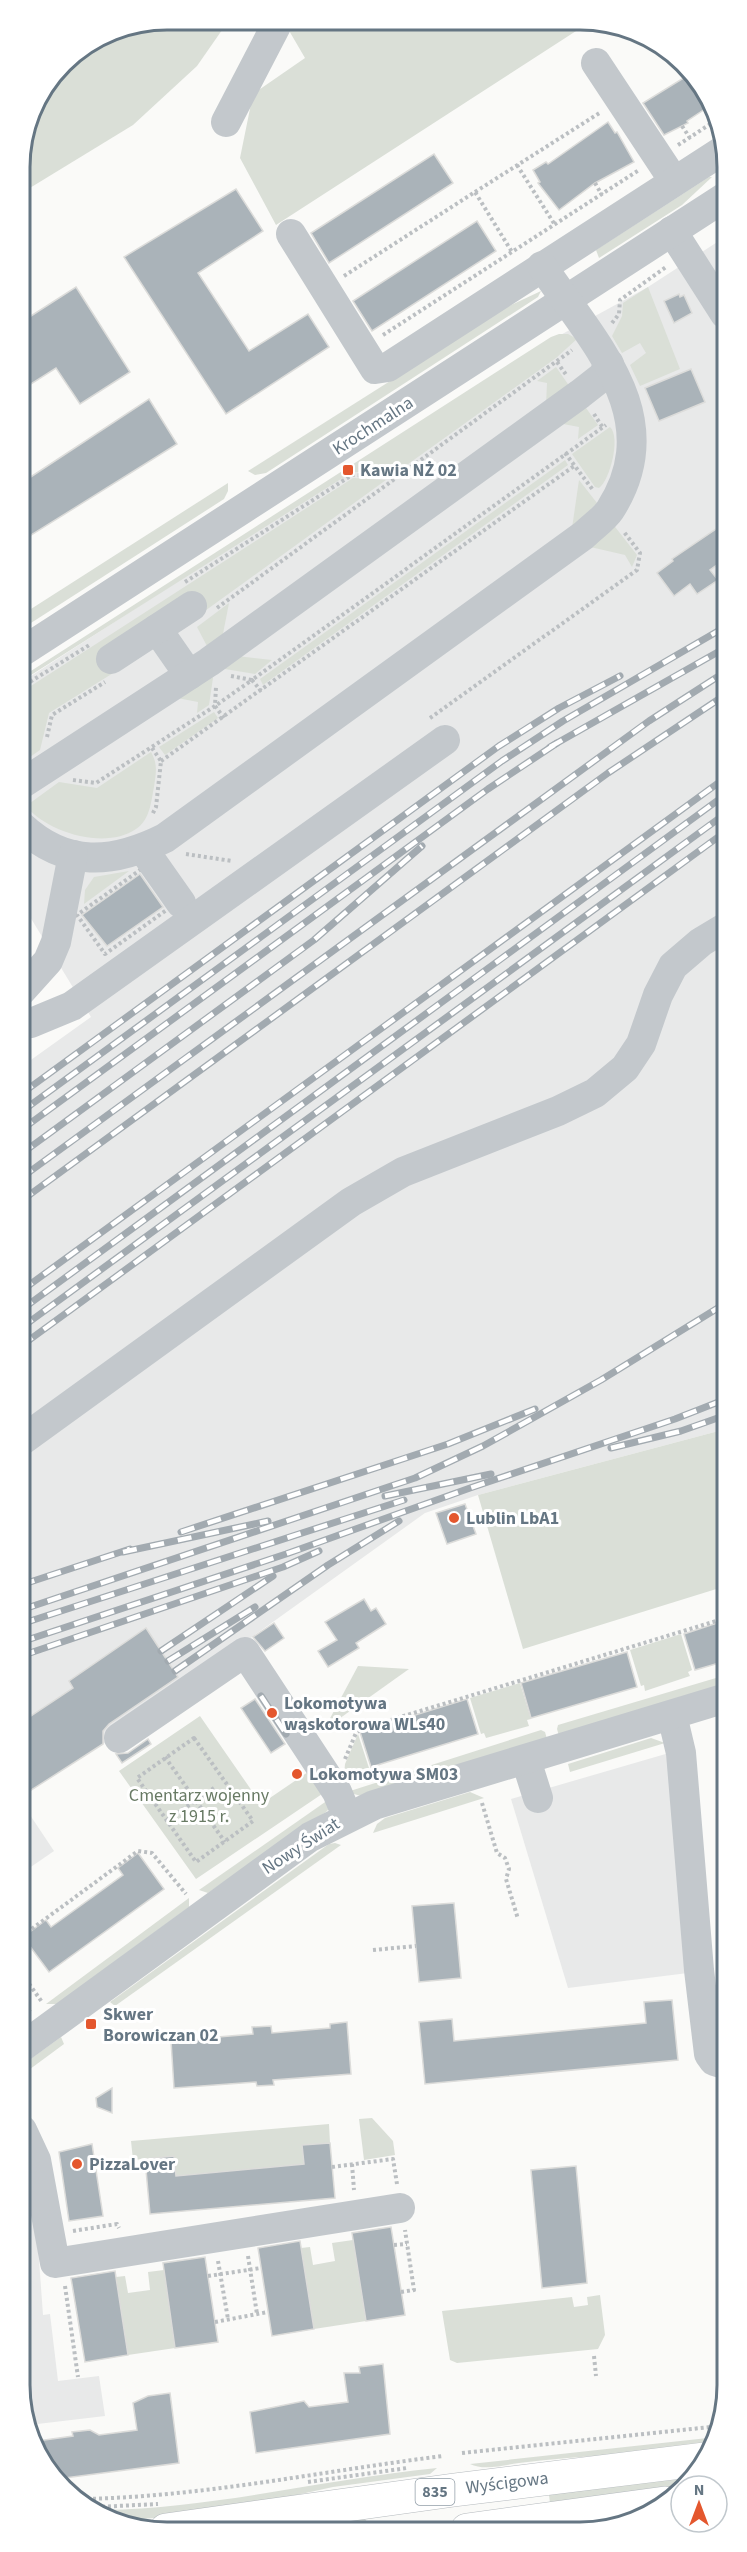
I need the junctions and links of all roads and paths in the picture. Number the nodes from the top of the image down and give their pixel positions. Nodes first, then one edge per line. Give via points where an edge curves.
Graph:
1 (274, 30) edge
2 (596, 63) dead end
3 (608, 107) dead end
4 (226, 122) dead end
5 (710, 124) edge
6 (682, 126) dead end
7 (690, 138) junction
8 (716, 151) edge
9 (517, 165) junction
10 (666, 169) junction
11 (595, 183) dead end
12 (475, 192) junction
13 (602, 195) junction
14 (717, 202) edge
15 (555, 225) junction
16 (672, 231) junction
17 (291, 234) dead end
18 (512, 252) dead end
19 (542, 266) junction
20 (340, 279) dead end
21 (565, 300) junction
22 (717, 301) edge
23 (590, 336) junction
24 (377, 339) dead end
25 (609, 364) junction
26 (630, 410) junction
27 (565, 453) junction
28 (574, 466) junction
29 (397, 476) junction
30 (609, 511) junction
31 (197, 599) junction
32 (157, 629) junction
33 (30, 647) edge
34 (106, 648) joint
35 (189, 675) junction
36 (229, 675) dead end
37 (252, 680) junction
38 (30, 683) edge
39 (261, 691) junction
40 (224, 717) junction
41 (435, 731) joint
42 (161, 761) junction
43 (30, 779) edge
44 (66, 779) dead end
45 (30, 834) edge
46 (149, 850) junction
47 (241, 854) dead end
48 (74, 855) junction
49 (79, 902) dead end
50 (181, 903) dead end
51 (77, 915) junction
52 (75, 922) dead end
53 (717, 932) edge
54 (30, 981) edge
55 (30, 1023) edge
56 (30, 1434) edge
57 (717, 1621) edge
58 (717, 1701) edge
59 (672, 1715) junction
60 (119, 1738) dead end
61 (165, 1758) junction
62 (526, 1760) junction
63 (344, 1761) dead end
64 (214, 1788) dead end
65 (538, 1798) dead end
66 (196, 1800) junction
67 (483, 1803) dead end
68 (347, 1816) junction
69 (166, 1820) junction
70 (225, 1842) junction
71 (186, 1894) dead end
72 (518, 1919) dead end
73 (30, 1930) edge
74 (416, 1946) dead end
75 (373, 1950) dead end
76 (30, 1985) edge
77 (43, 2002) dead end
78 (30, 2041) edge
79 (717, 2062) edge
80 (30, 2147) edge
81 (352, 2164) junction
82 (332, 2167) dead end
83 (399, 2198) joint
84 (355, 2201) dead end
85 (120, 2231) dead end
86 (66, 2232) dead end
87 (407, 2244) dead end
88 (394, 2245) dead end
89 (247, 2250) dead end
90 (217, 2255) dead end
91 (261, 2268) dead end
92 (250, 2269) junction
93 (220, 2274) junction
94 (208, 2276) dead end
95 (414, 2290) dead end
96 (401, 2292) dead end
97 (268, 2312) dead end
98 (257, 2314) junction
99 (228, 2319) junction
100 (215, 2322) dead end
101 (594, 2356) dead end
102 (596, 2376) dead end
103 (710, 2427) edge
104 (462, 2453) dead end
105 (443, 2456) dead end
106 (694, 2460) edge
107 (91, 2499) edge
108 (644, 2506) edge
109 (224, 2522) edge
110 (526, 2522) edge

1 - 4 street
2 - 10 street
3 - 9 path
5 - 7 path
6 - 7 path
7 - 10 path
8 - 10 street
9 - 12 path
9 - 15 path
10 - 13 path
10 - 19 street
11 - 13 path
12 - 18 path
12 - 20 path
13 - 15 path
14 - 16 street, Krochmalna
15 - 24 path
16 - 21 street, Krochmalna
16 - 22 street
17 - 19 street via 375,369 388,367
19 - 21 street
21 - 23 street
21 - 33 street, Krochmalna
23 - 25 street
23 - 29 path
25 - 26 street
25 - 35 street via 603,376 580,394
26 - 27 path
26 - 30 street via 632,459
27 - 28 path
27 - 37 path
28 - 30 path
28 - 39 path
29 - 31 path
29 - 31 path via 352,475
30 - 41 path via 640,553 637,570
30 - 46 street via 584,535
31 - 32 street
32 - 34 street
32 - 35 street
34 - 38 path
35 - 43 street
36 - 37 path
37 - 39 path
37 - 40 path via 216,706
39 - 40 path
40 - 42 path
41 - 55 street via 72,1006
42 - 44 path via 152,748 96,783
42 - 46 path
45 - 48 street via 41,843
46 - 47 path via 231,861
46 - 48 street via 103,859
46 - 50 street
46 - 51 path
46 - 51 path via 175,904 105,954
48 - 54 street via 56,942 48,961
49 - 51 path
51 - 52 path
53 - 56 street via 673,966 641,1044 625,1068 595,1093 403,1172 351,1202
57 - 63 path via 361,1729
58 - 59 street, Nowy Świat
59 - 62 street, Nowy Świat
59 - 79 street via 681,1753 709,2054
60 - 68 street via 245,1652 337,1792
61 - 66 path
61 - 69 path via 136,1778
61 - 70 path via 194,1738 253,1821
62 - 65 street
62 - 68 street, Nowy Świat
64 - 66 path
66 - 69 path
66 - 70 path
67 - 72 path via 497,1853 505,1858 509,1869 506,1879
68 - 78 street, Nowy Świat via 310,1837
69 - 70 path via 196,1862
71 - 73 path via 152,1853 138,1851
74 - 75 path
76 - 77 path
80 - 83 street via 36,2160 55,2263
81 - 82 path
81 - 83 path via 393,2159
81 - 84 path
85 - 86 path via 117,2224
87 - 88 path
89 - 92 path
90 - 93 path
91 - 92 path
92 - 93 path
92 - 98 path
93 - 94 path
93 - 99 path
95 - 96 path
97 - 98 path
98 - 99 path
99 - 100 path
101 - 102 path
103 - 104 path
105 - 107 path via 140,2498
106 - 109 main road, Wyścigowa / 835
108 - 110 main road

